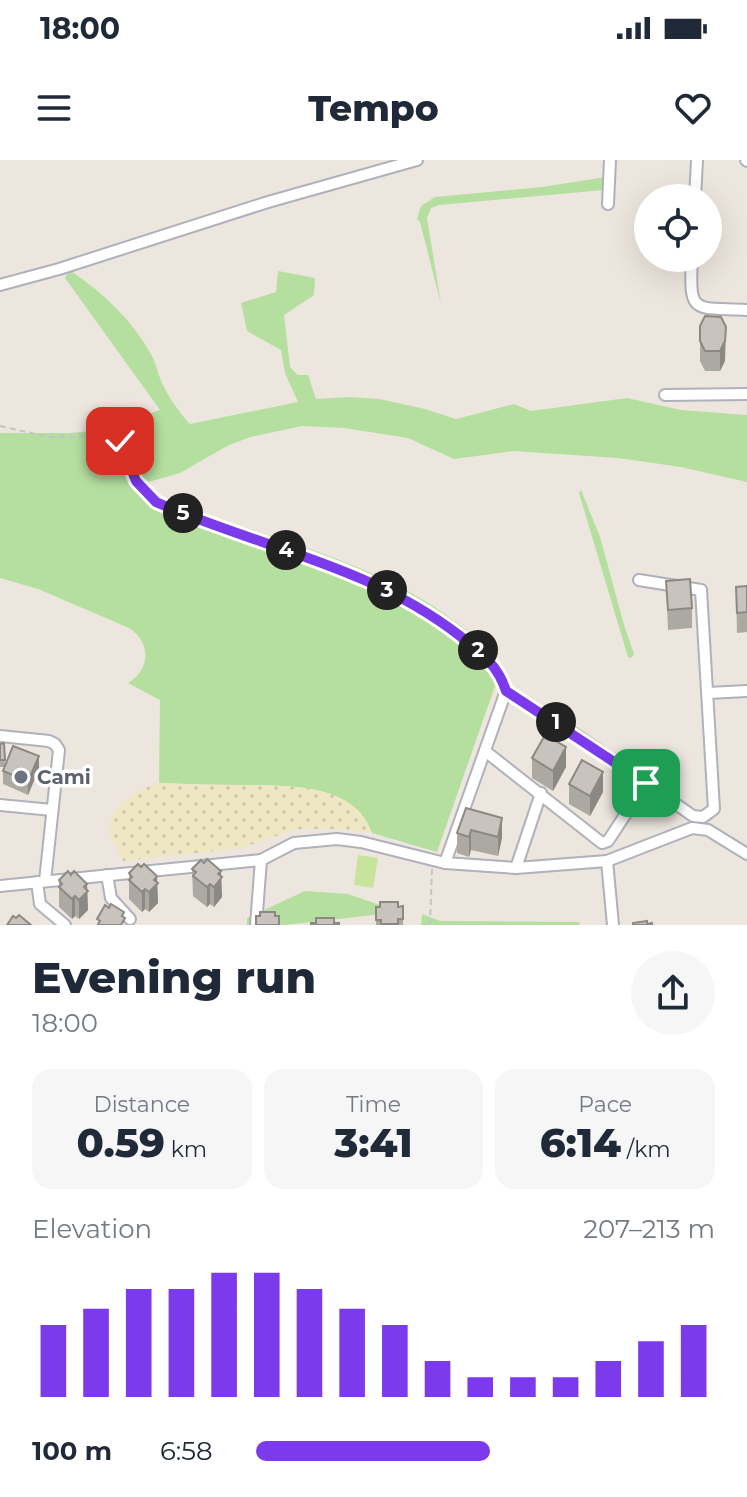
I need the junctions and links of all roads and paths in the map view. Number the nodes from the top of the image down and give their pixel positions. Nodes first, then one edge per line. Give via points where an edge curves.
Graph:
1 (417, 160) edge
2 (610, 160) edge
3 (697, 160) edge
4 (696, 184) edge
5 (608, 204) dead end
6 (691, 272) edge
7 (0, 285) edge
8 (747, 310) edge
9 (747, 394) edge
10 (665, 395) dead end
11 (0, 426) edge
12 (639, 580) dead end
13 (506, 691) junction
14 (747, 691) edge
15 (708, 693) junction
16 (0, 736) edge
17 (485, 751) junction
18 (646, 783) junction
19 (541, 793) junction
20 (0, 805) edge
21 (52, 810) junction
22 (703, 817) junction
23 (702, 829) junction
24 (725, 840) junction
25 (747, 842) edge
26 (747, 854) edge
27 (261, 860) junction
28 (432, 860) junction
29 (607, 861) junction
30 (445, 863) junction
31 (516, 868) junction
32 (107, 875) junction
33 (41, 882) junction
34 (0, 886) edge
35 (130, 919) dead end
36 (65, 925) edge
37 (256, 925) edge
38 (430, 925) edge
39 (613, 925) edge

1 - 7 street
2 - 5 street
3 - 4 street
6 - 8 street via 690,295 695,303
9 - 10 street
11 - 13 path via 49,437 114,436 136,481 156,502 368,580 438,619 480,651
12 - 15 street via 701,590
13 - 17 street
13 - 18 street
14 - 15 street
15 - 22 street via 715,806
16 - 21 street via 49,741 57,747
17 - 19 street
17 - 30 street
18 - 19 street via 604,843
18 - 22 street via 693,816
19 - 31 street
20 - 21 street
21 - 33 street
22 - 23 street
23 - 24 street
23 - 29 street via 692,828
24 - 25 street
24 - 26 street
27 - 28 street via 294,843 337,839
27 - 32 street
27 - 37 street
28 - 30 street
28 - 38 path
29 - 31 street
29 - 39 street
30 - 31 street
32 - 33 street
32 - 35 street via 111,898
33 - 34 street
33 - 36 street via 37,895 42,908

